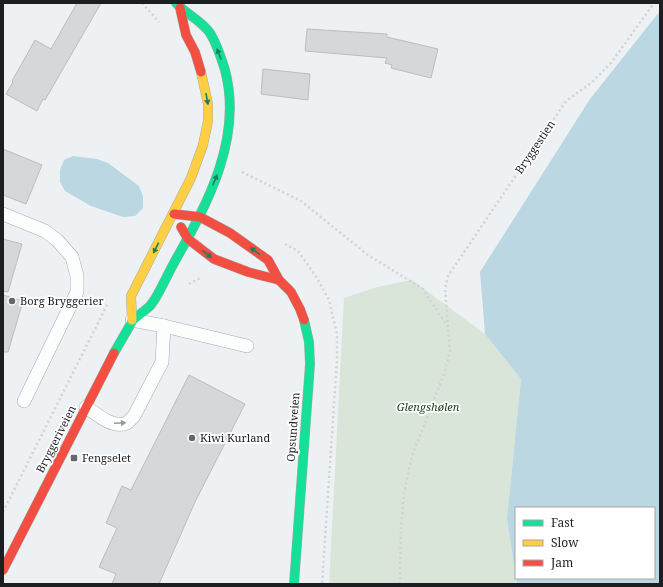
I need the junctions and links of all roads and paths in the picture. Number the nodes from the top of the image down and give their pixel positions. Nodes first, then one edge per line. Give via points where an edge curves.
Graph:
1 (142, 3) edge
2 (654, 3) edge
3 (178, 6) edge
4 (161, 24) dead end
5 (241, 171) dead end
6 (3, 214) edge
7 (174, 214) junction
8 (200, 217) junction
9 (188, 239) junction
10 (204, 276) dead end
11 (279, 280) junction
12 (186, 285) dead end
13 (112, 296) dead end
14 (132, 320) junction
15 (164, 326) junction
16 (448, 327) junction
17 (247, 346) dead end
18 (24, 401) dead end
19 (86, 407) junction
20 (3, 512) edge
21 (3, 570) edge
22 (294, 584) edge
23 (400, 584) edge

1 - 4 path
2 - 16 path, Bryggestien via 611,63 591,84 566,101 448,276 445,289
3 -> 7 main road via 202,75 208,104 208,121 203,145 191,178
8 -> 3 main road, Bryggeriveien via 220,169 228,137 231,111 229,91 225,69 206,27
5 - 16 path via 301,201 368,255 423,289
6 - 18 lane via 45,231 56,240 72,257 77,276 77,292
7 - 8 main road, Opsundveien
7 - 9 main road
7 -> 14 main road via 131,296
8 - 9 main road, Bryggeriveien
11 -> 8 main road, Opsundveien via 268,260 230,232
9 -> 11 main road via 214,259
9 - 14 main road, Bryggeriveien via 152,303
10 - 12 path
11 - 22 main road, Opsundveien via 291,292 300,309 309,342 310,364
13 - 20 path
14 - 15 lane
14 - 19 main road, Bryggeriveien
15 - 17 lane
19 -> 15 lane via 113,423 126,423 134,416 162,362
16 - 23 path, Bryggestien via 450,351 444,374 412,456 404,493
19 - 21 main road, Bryggeriveien

